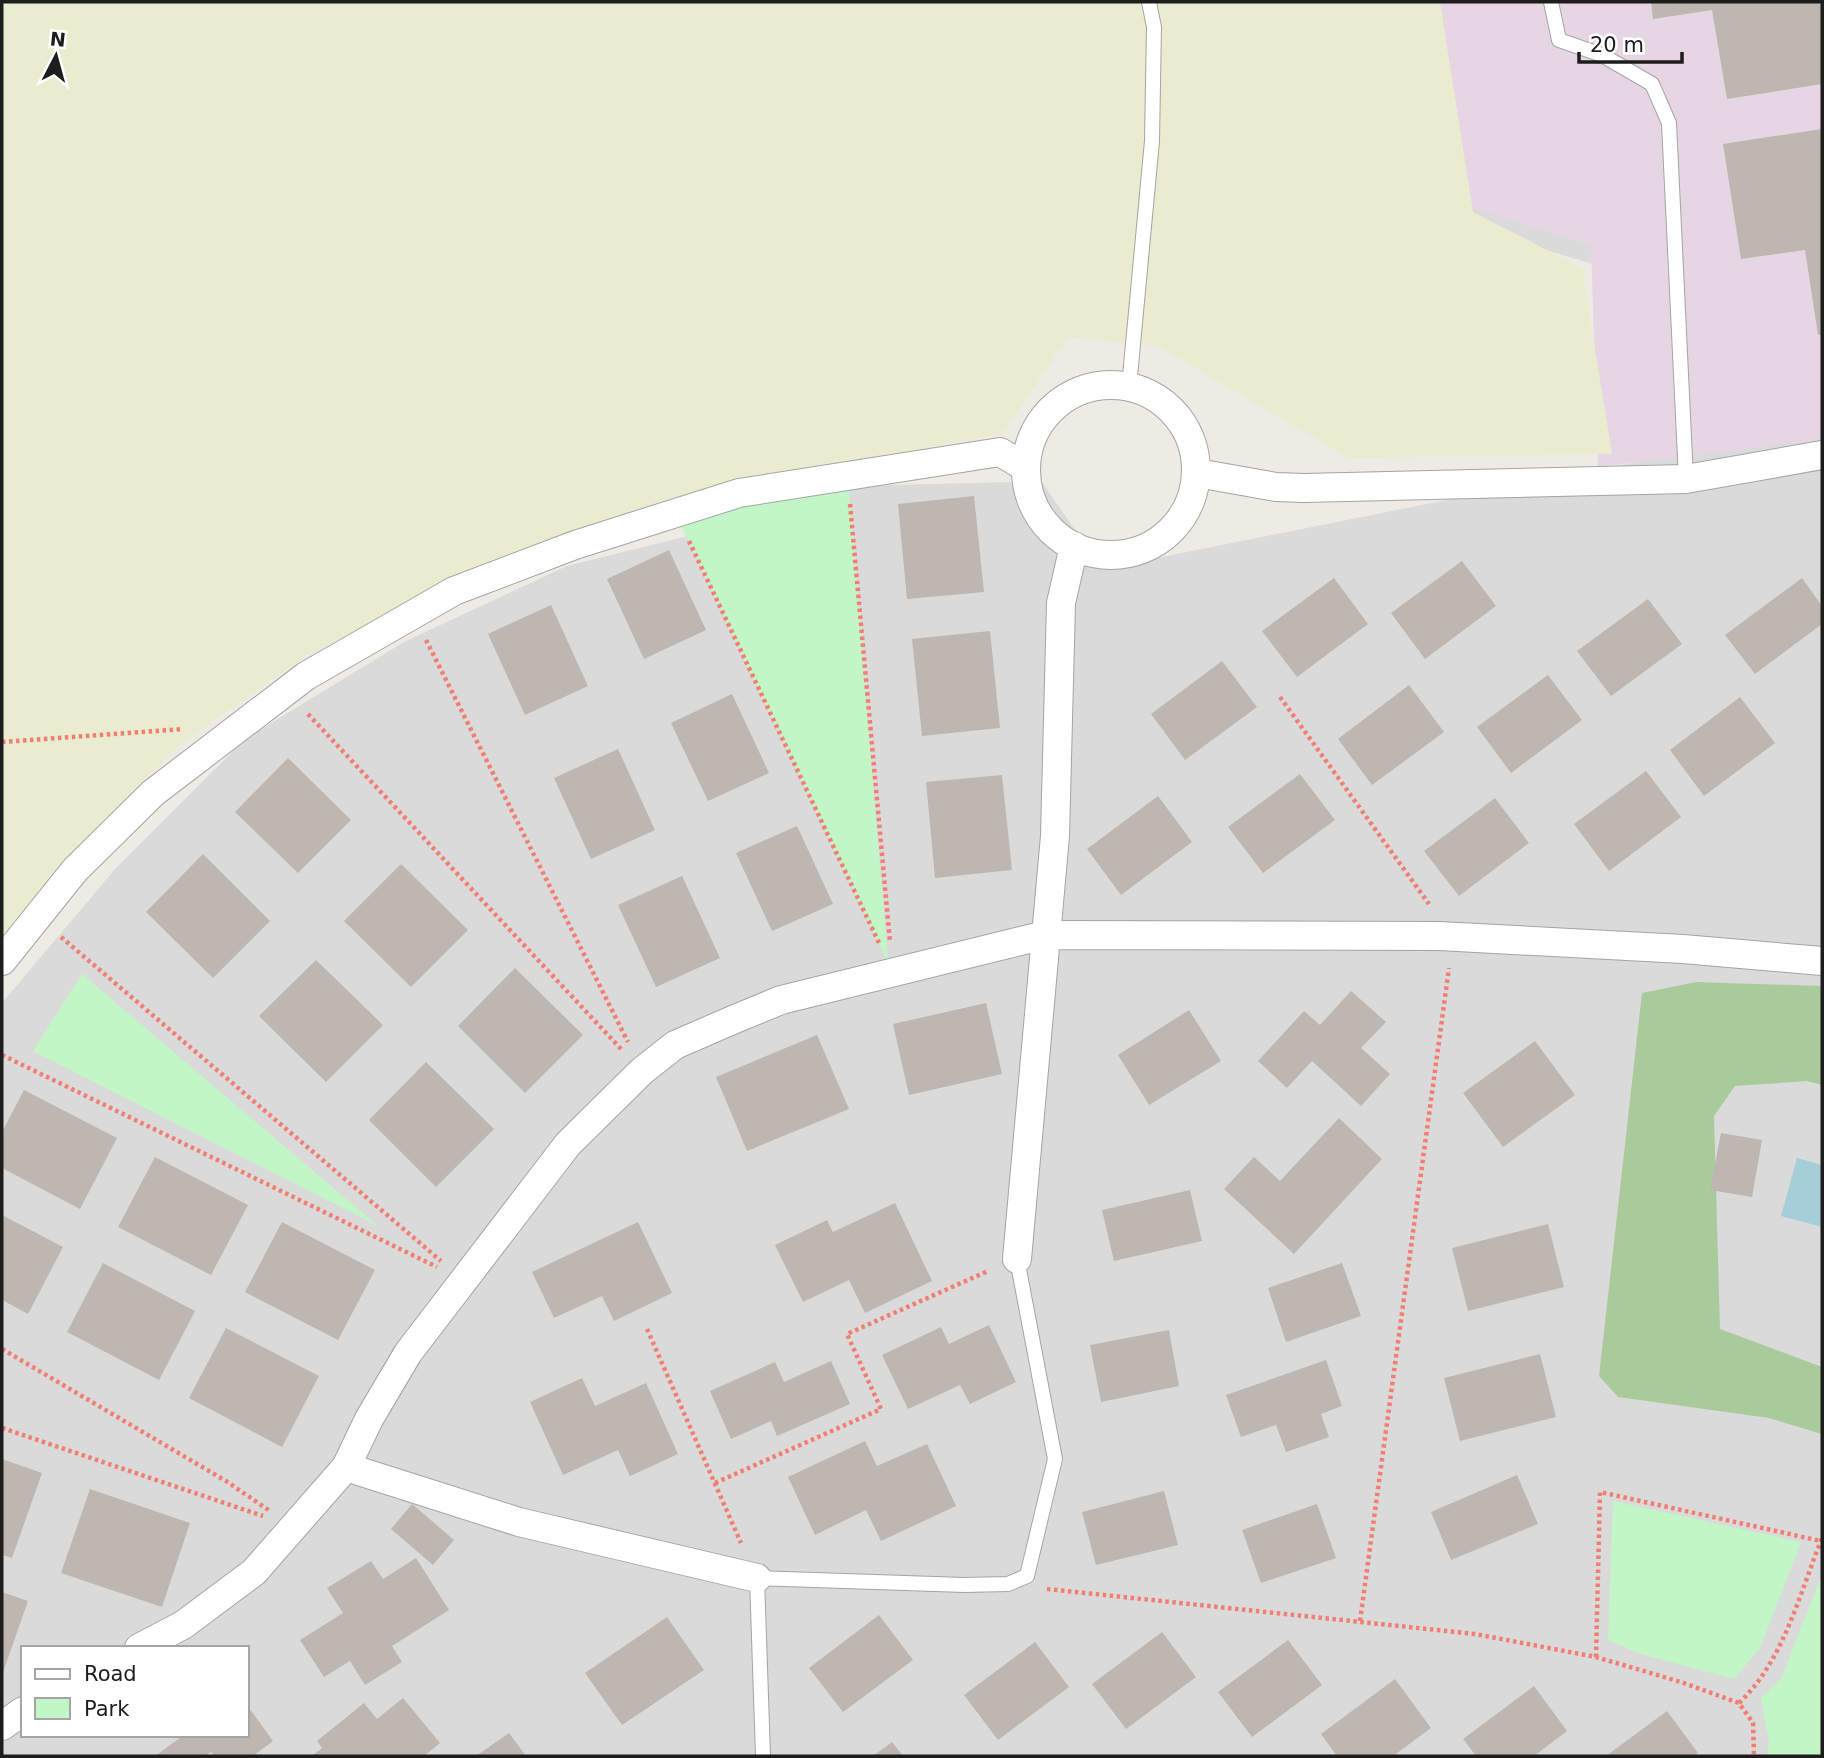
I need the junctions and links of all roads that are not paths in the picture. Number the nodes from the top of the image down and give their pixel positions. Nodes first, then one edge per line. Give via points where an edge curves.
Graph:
1 (1149, 2) edge
2 (1551, 2) edge
3 (1129, 387) junction
4 (1822, 455) edge
5 (1025, 467) junction
6 (1197, 473) junction
7 (1686, 479) junction
8 (1074, 546) junction
9 (1045, 935) junction
10 (2, 961) edge
11 (1822, 961) edge
12 (1017, 1259) joint
13 (346, 1467) junction
14 (757, 1578) junction
15 (143, 1646) edge
16 (21, 1712) edge
17 (2, 1726) edge
18 (763, 1756) edge

1 - 3 lane via 1154,27 1152,141
2 - 7 lane via 1559,40 1602,55 1651,84 1669,123
3 - 5 street via 1099,386 1071,395 1048,413 1037,430
3 - 6 street via 1156,398 1178,417 1192,443
4 - 7 street
5 - 8 street via 1030,496 1043,522
5 - 10 street via 1000,452 739,493 575,545 454,591 306,676 153,793 75,870
6 - 7 street via 1304,488
6 - 8 street via 1192,498 1180,521 1161,539 1138,551 1112,555
8 - 9 street via 1061,603 1055,836
9 - 11 street via 1453,937
9 - 12 street
9 - 13 street via 781,1000 675,1045 568,1144 408,1353
12 - 14 lane via 1055,1459 1027,1576 1008,1584
13 - 14 street via 519,1522
13 - 15 street via 254,1572 183,1625
14 - 18 lane
16 - 17 street

